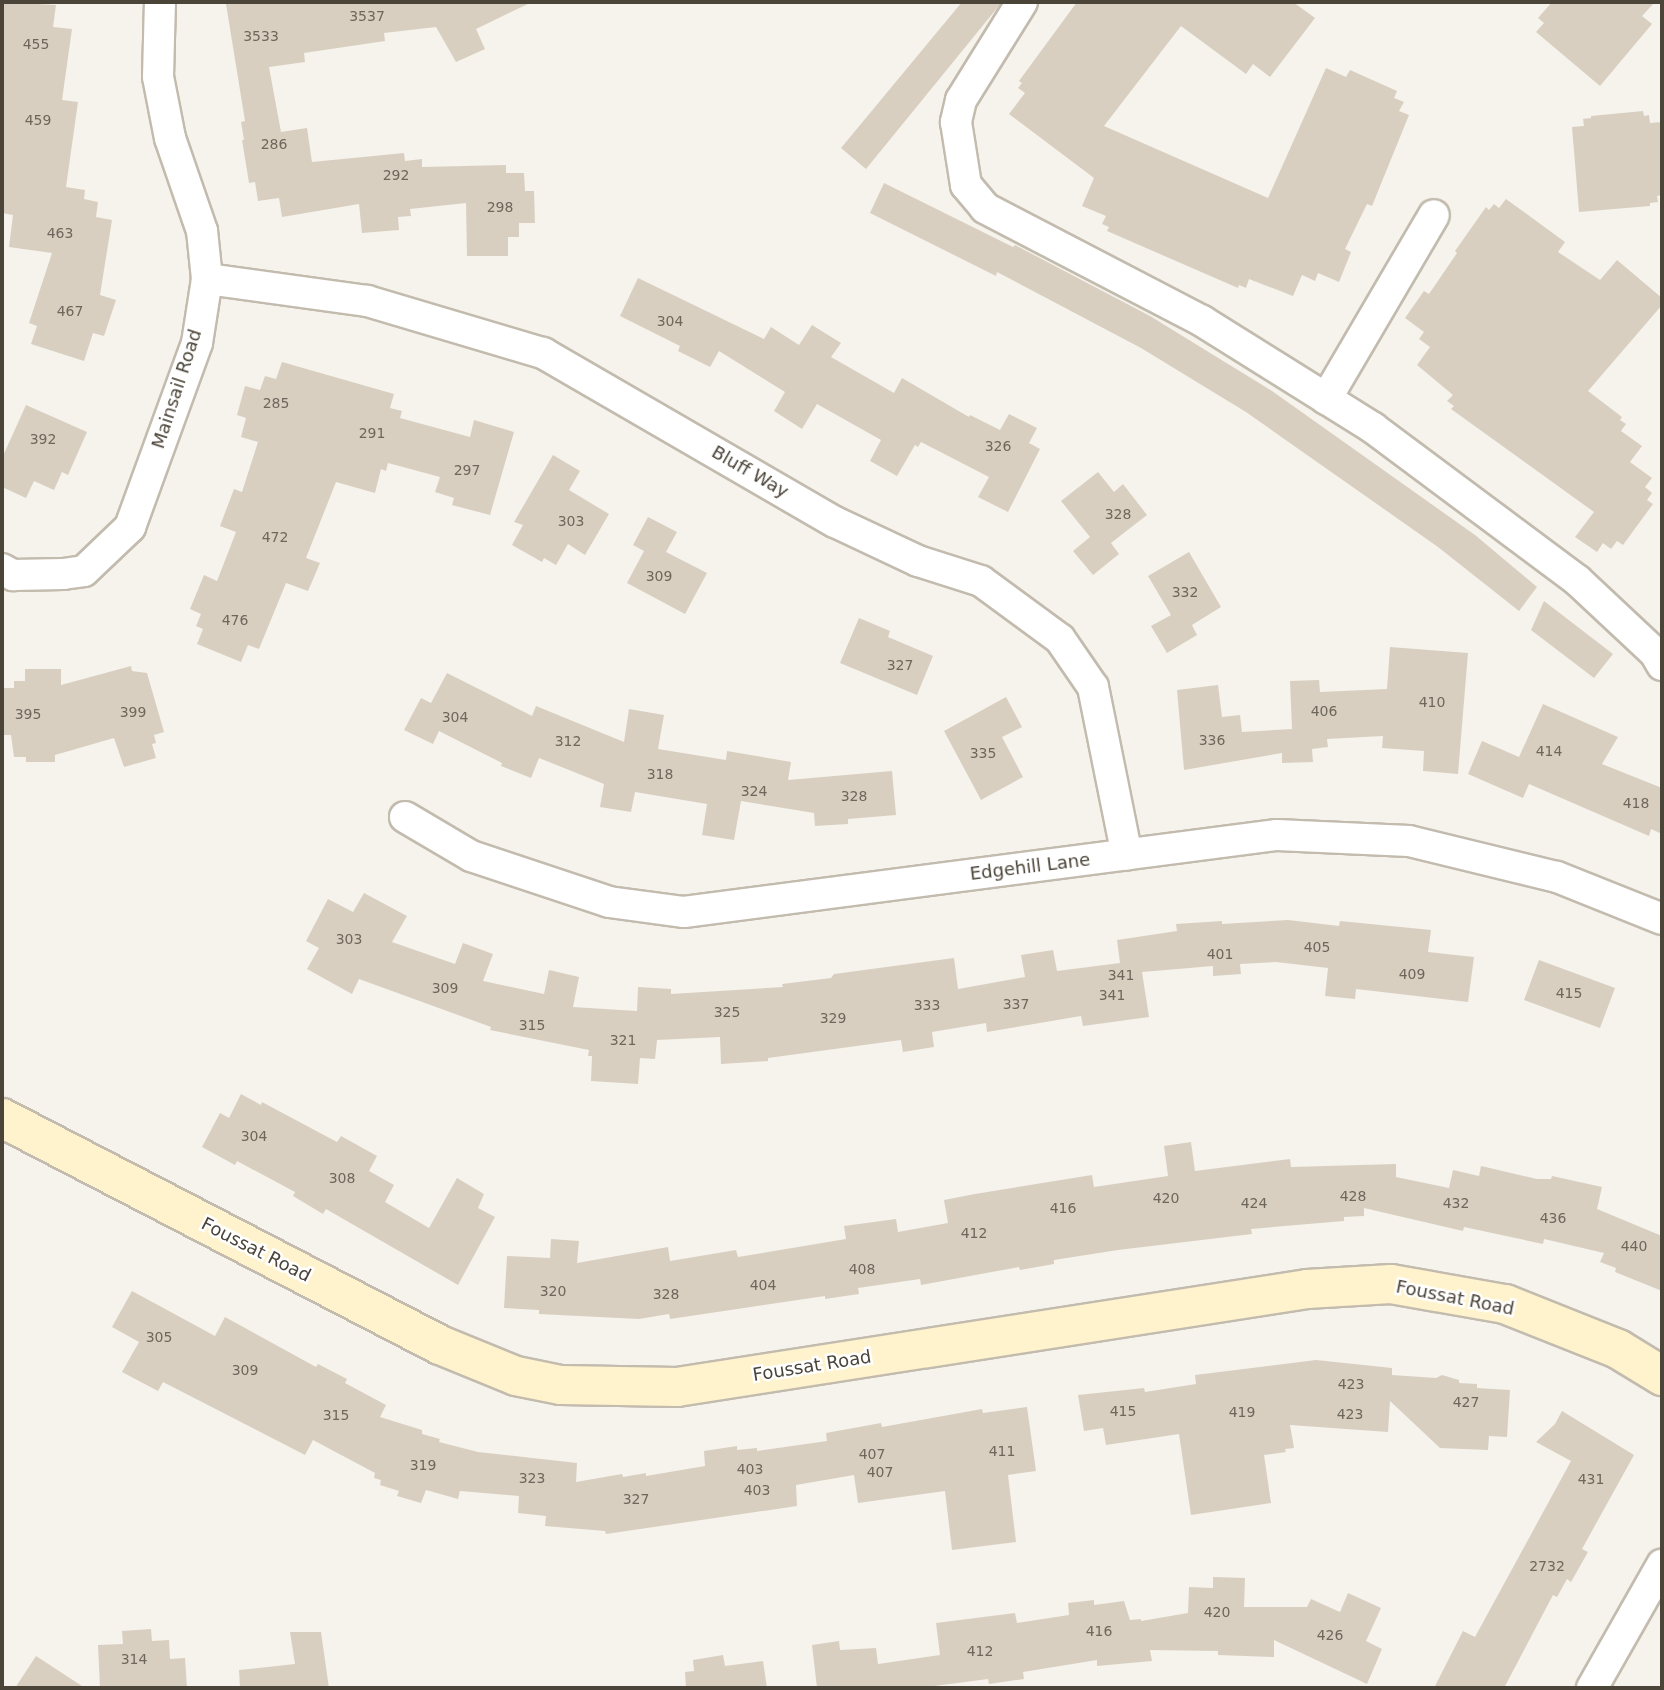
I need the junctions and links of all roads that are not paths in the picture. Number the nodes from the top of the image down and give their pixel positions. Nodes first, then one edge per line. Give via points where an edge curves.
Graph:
1 (160, 2) edge
2 (1022, 2) edge
3 (1434, 215) dead end
4 (207, 279) junction
5 (1326, 399) junction
6 (2, 569) edge
7 (1662, 666) edge
8 (405, 817) dead end
9 (1126, 855) junction
10 (1662, 919) edge
11 (2, 1118) edge
12 (1662, 1376) edge
13 (1662, 1564) edge
14 (1592, 1688) edge

1 - 4 street, Mainsail Road via 158,77 170,138 202,231
2 - 5 street via 961,100 956,122 966,185 985,208 1202,321
3 - 5 street
4 - 6 street, Mainsail Road via 197,343 130,527 84,571 13,575
4 - 9 street, Bluff Way via 367,301 543,353 835,522 918,561 981,581 1060,639 1093,687
5 - 7 street via 1373,428 1577,579 1655,653
8 - 9 street, Edgehill Lane via 471,856 609,902 684,912
9 - 10 street, Edgehill Lane via 1278,835 1409,841 1557,877
11 - 12 main road, Foussat Road via 439,1345 516,1376 561,1385 677,1387 1307,1289 1391,1284 1504,1304 1618,1349
13 - 14 street

